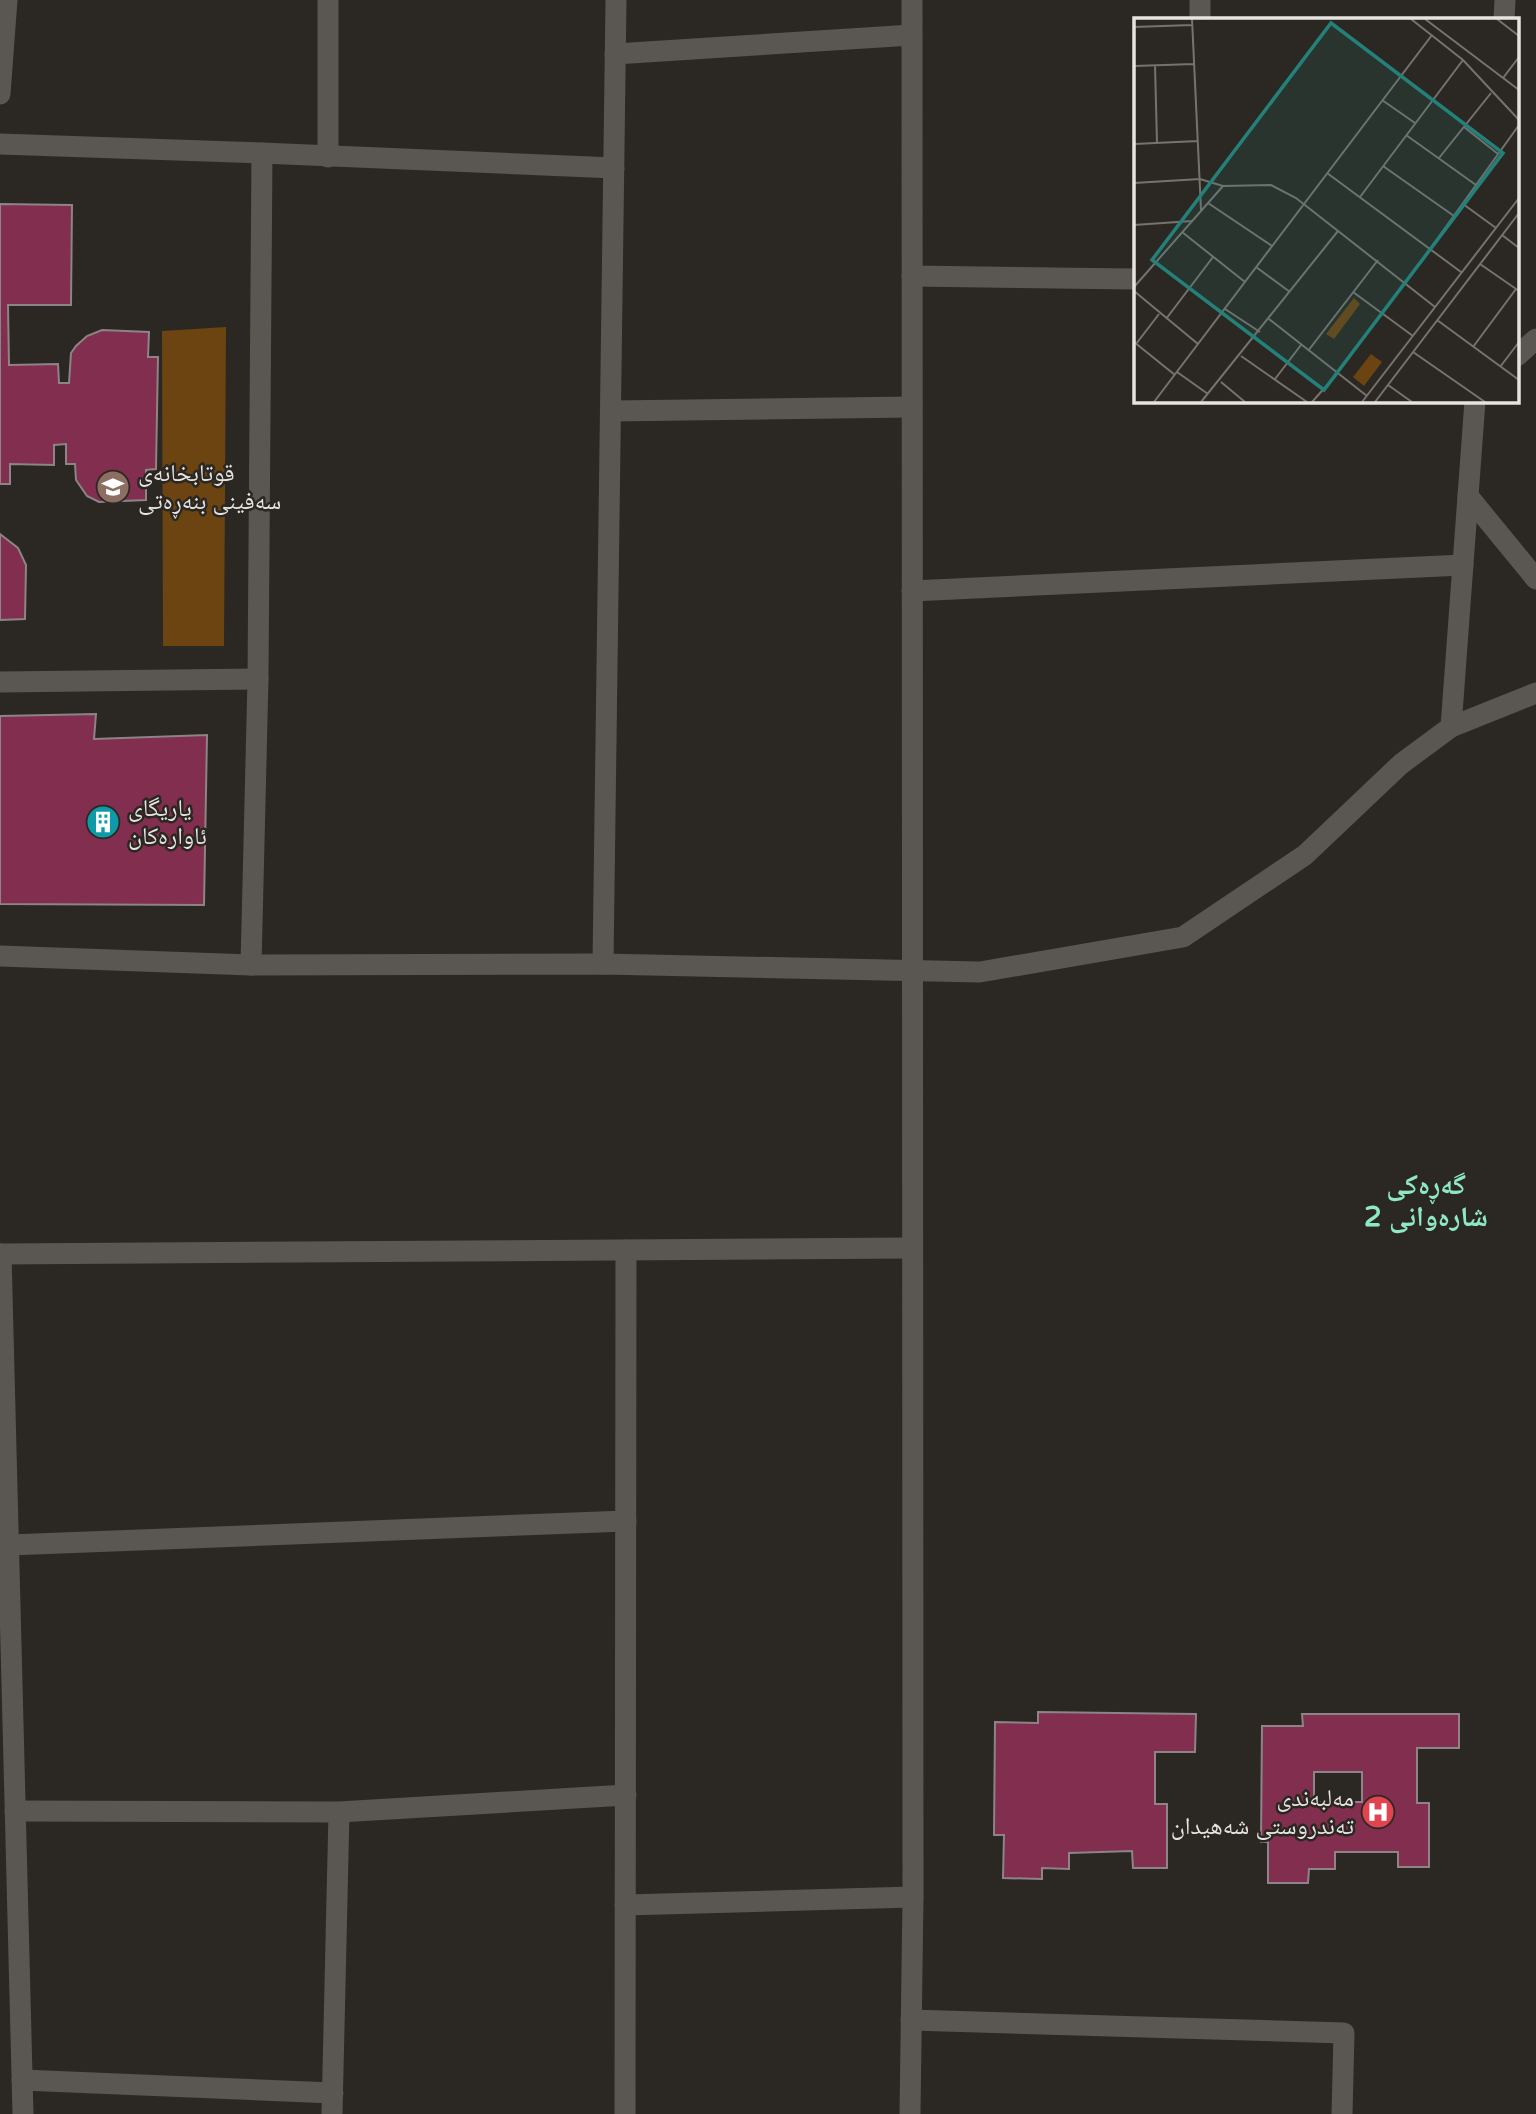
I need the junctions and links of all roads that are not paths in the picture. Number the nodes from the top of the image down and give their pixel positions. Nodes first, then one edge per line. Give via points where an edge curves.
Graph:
1 (7, 0) edge
2 (328, 0) edge
3 (616, 0) edge
4 (912, 0) edge
5 (1200, 0) edge
6 (1505, 0) edge
7 (1200, 18) edge
8 (1504, 18) edge
9 (912, 35) junction
10 (615, 54) junction
11 (0, 94) edge
12 (0, 144) edge
13 (262, 153) junction
14 (328, 157) junction
15 (614, 168) junction
16 (912, 276) junction
17 (1134, 279) edge
18 (1536, 340) edge
19 (1518, 355) edge
20 (1475, 402) edge
21 (912, 407) junction
22 (611, 411) junction
23 (1468, 496) junction
24 (1463, 565) junction
25 (1536, 579) edge
26 (912, 592) junction
27 (258, 679) junction
28 (0, 682) edge
29 (1536, 694) edge
30 (1451, 727) junction
31 (0, 956) edge
32 (603, 964) junction
33 (251, 965) junction
34 (912, 970) junction
35 (912, 1248) junction
36 (626, 1250) junction
37 (1, 1254) edge
38 (626, 1521) junction
39 (9, 1545) junction
40 (6, 1651) edge
41 (626, 1795) junction
42 (15, 1811) junction
43 (340, 1812) junction
44 (913, 1896) junction
45 (625, 1905) junction
46 (911, 2020) junction
47 (22, 2080) junction
48 (332, 2104) edge
49 (23, 2114) edge
50 (625, 2114) edge
51 (910, 2114) edge
52 (1342, 2114) edge

1 - 11 street
2 - 14 street
3 - 10 street
4 - 9 street
5 - 7 street
6 - 8 street
9 - 10 street
9 - 16 street
10 - 15 street
12 - 13 street
13 - 14 street
13 - 27 street
14 - 15 street
15 - 22 street
16 - 17 street
16 - 21 street
18 - 19 street
20 - 23 street
21 - 22 street
21 - 26 street
22 - 32 street
23 - 24 street
23 - 25 street
24 - 26 street
24 - 30 street
26 - 34 street
27 - 28 street
27 - 33 street
29 - 30 street
30 - 34 street via 1401,764 1305,855 1183,937 980,972
31 - 33 street
32 - 33 street
32 - 34 street
34 - 35 street
35 - 36 street
35 - 44 street
36 - 37 street
36 - 38 street
37 - 39 street
38 - 39 street
38 - 41 street
39 - 40 street
40 - 42 street
41 - 43 street
41 - 45 street
42 - 43 street
42 - 47 street
43 - 48 street
44 - 45 street
44 - 46 street
45 - 50 street
46 - 51 street
46 - 52 street via 1344,2033
47 - 48 street
47 - 49 street

